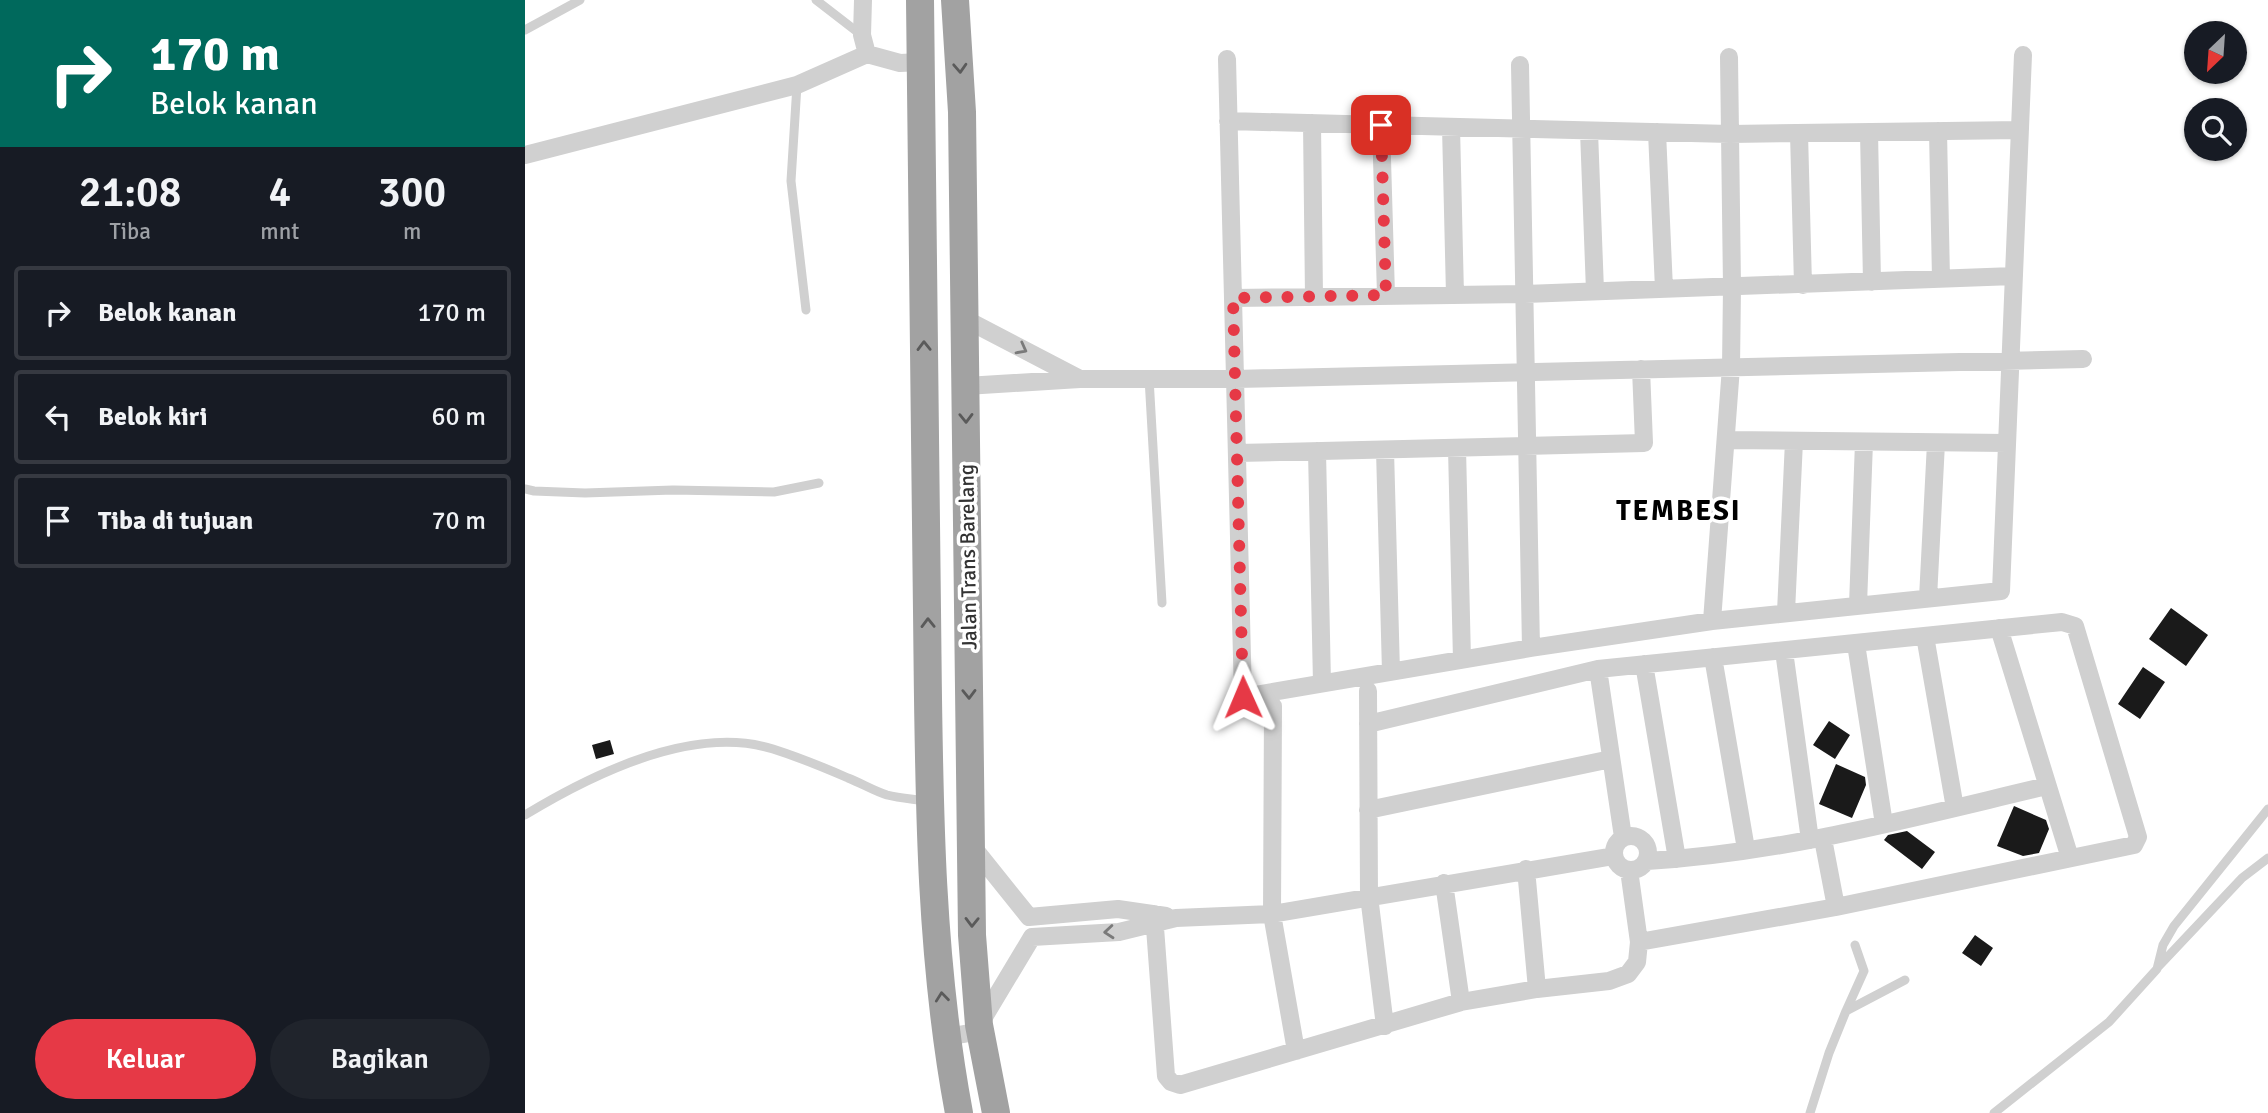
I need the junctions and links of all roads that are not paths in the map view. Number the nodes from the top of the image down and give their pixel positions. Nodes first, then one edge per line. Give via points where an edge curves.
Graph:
1 (580, 0) edge
2 (816, 0) edge
3 (863, 0) edge
4 (920, 0) edge
5 (955, 0) edge
6 (525, 30) edge
7 (862, 35) junction
8 (867, 54) junction
9 (2023, 55) dead end
10 (1728, 57) dead end
11 (1227, 59) dead end
12 (921, 62) junction
13 (1520, 65) dead end
14 (797, 85) junction
15 (1228, 121) junction
16 (1312, 123) junction
17 (1381, 125) junction
18 (1451, 127) junction
19 (1521, 129) junction
20 (2020, 130) junction
21 (1589, 131) junction
22 (1938, 131) junction
23 (1657, 132) junction
24 (1870, 132) junction
25 (1799, 133) junction
26 (1730, 134) junction
27 (525, 155) edge
28 (2014, 276) junction
29 (1941, 279) junction
30 (1872, 282) junction
31 (1803, 285) junction
32 (1732, 287) junction
33 (1664, 289) junction
34 (1595, 292) junction
35 (1525, 294) junction
36 (1386, 295) junction
37 (1455, 295) junction
38 (1314, 297) junction
39 (1233, 298) junction
40 (806, 310) dead end
41 (965, 319) junction
42 (2083, 359) dead end
43 (2010, 360) junction
44 (1731, 367) junction
45 (1641, 369) junction
46 (1526, 372) junction
47 (1149, 378) junction
48 (1080, 379) junction
49 (1235, 379) junction
50 (966, 386) junction
51 (1726, 440) junction
52 (1794, 441) junction
53 (1864, 442) junction
54 (1936, 443) junction
55 (2007, 443) junction
56 (1528, 446) junction
57 (1457, 448) junction
58 (1385, 450) junction
59 (1317, 451) junction
60 (1237, 453) junction
61 (819, 483) dead end
62 (525, 489) edge
63 (1928, 598) junction
64 (1162, 603) dead end
65 (1858, 605) junction
66 (1786, 612) junction
67 (1712, 621) junction
68 (1999, 628) junction
69 (1925, 636) junction
70 (1856, 644) junction
71 (1531, 649) junction
72 (1784, 651) junction
73 (1713, 657) junction
74 (1462, 660) junction
75 (1644, 664) junction
76 (1598, 669) junction
77 (1391, 672) junction
78 (1322, 683) junction
79 (1368, 691) dead end
80 (1273, 706) dead end
81 (1368, 723) junction
82 (1611, 759) junction
83 (2047, 786) junction
84 (930, 802) junction
85 (1955, 808) junction
86 (2268, 809) edge
87 (1369, 810) junction
88 (525, 815) edge
89 (1884, 824) junction
90 (1623, 837) junction
91 (1817, 840) junction
92 (972, 846) junction
93 (1746, 849) junction
94 (1614, 856) junction
95 (2070, 858) junction
96 (2268, 858) edge
97 (1677, 859) junction
98 (1647, 860) junction
99 (1525, 869) junction
100 (1629, 870) junction
101 (1444, 883) junction
102 (1369, 896) junction
103 (1836, 907) junction
104 (1272, 914) junction
105 (1029, 917) junction
106 (1154, 919) junction
107 (1032, 937) junction
108 (1639, 942) junction
109 (1856, 945) dead end
110 (2157, 969) junction
111 (1905, 980) dead end
112 (1537, 989) junction
113 (1461, 1002) junction
114 (1846, 1011) junction
115 (979, 1025) junction
116 (1385, 1026) junction
117 (947, 1037) junction
118 (1296, 1051) junction
119 (959, 1113) edge
120 (996, 1113) edge
121 (1810, 1113) edge
122 (1994, 1113) edge

1 - 6 lane
2 - 7 lane
3 - 7 street
4 - 12 highway, Jalan Trans Barelang
5 -> 41 highway, Jalan Trans Barelang
7 - 8 street
8 - 12 street via 900,63
8 - 14 street
9 - 20 street
10 - 26 street
11 - 15 street
84 -> 12 highway, Jalan Trans Barelang
13 - 19 street
14 - 27 street
14 - 40 lane via 791,181
15 - 16 street
15 - 39 street
16 - 17 street
16 - 38 street
17 - 18 street
17 - 36 street
18 - 19 street
18 - 37 street
19 - 21 street
19 - 35 street
20 - 22 street
20 - 28 street
21 - 23 street
21 - 34 street
22 - 24 street
22 - 29 street
23 - 26 street
23 - 33 street
24 - 25 street
24 - 30 street
25 - 26 street
25 - 31 street
26 - 32 street
28 - 29 street
28 - 43 street
29 - 30 street
30 - 31 street
31 - 32 street
32 - 33 street
32 - 44 street
33 - 34 street
34 - 35 street
35 - 37 street
35 - 46 street
36 - 37 street
36 - 38 street
38 - 39 street
39 - 49 street
41 -> 48 street
41 - 50 highway, Jalan Trans Barelang
42 - 43 street
43 - 44 street
43 - 55 street
44 - 45 street
44 - 51 street
45 - 46 street
45 - 56 street via 1644,443
46 - 49 street
46 - 56 street
47 - 48 street
47 - 49 street
47 - 64 lane
48 - 50 street
49 - 60 street
50 -> 92 highway, Jalan Trans Barelang
51 - 52 street
51 - 67 street
52 - 53 street
52 - 66 street
53 - 54 street
53 - 65 street
54 - 55 street
54 - 63 street
55 - 63 street via 2001,591
56 - 57 street
56 - 71 street
57 - 58 street
57 - 74 street
58 - 59 street
58 - 77 street
59 - 60 street
59 - 78 street
60 - 78 street via 1243,697
61 - 62 lane via 774,492
63 - 65 street
65 - 66 street
66 - 67 street
67 - 71 street
68 - 69 street
68 - 83 street
68 - 95 street via 2062,622 2075,626 2138,837 2134,845
69 - 70 street
69 - 85 street
70 - 72 street
70 - 89 street
71 - 74 street
72 - 73 street
72 - 91 street
73 - 75 street
73 - 93 street
74 - 77 street
75 - 76 street
75 - 97 street
76 - 81 street
76 - 82 street
77 - 78 street
79 - 81 street
80 - 104 street
81 - 87 street
82 - 87 street
82 - 90 street
83 - 85 street
83 - 95 street
84 - 88 lane via 886,795 769,747 727,741 629,761
117 -> 84 highway, Jalan Trans Barelang
85 - 89 street
86 - 110 lane via 2174,926
87 - 102 street
89 - 91 street
90 - 94 street
90 - 98 street via 1634,835 1644,840
91 - 93 street
91 - 103 street
92 - 105 street
92 -> 115 highway, Jalan Trans Barelang via 971,936
93 - 97 street
94 - 99 street
94 - 100 street via 1619,866
95 - 103 street
96 - 110 lane via 2242,878
97 - 98 street
98 - 100 street via 1640,869
99 - 101 street
99 - 112 street
100 - 108 street
101 - 102 street
101 - 113 street
102 - 104 street
102 - 116 street
103 - 108 street
104 - 106 street
104 - 118 street
105 - 106 street via 1118,909
105 - 107 street
106 -> 107 street via 1119,932
106 - 118 street via 1166,1076 1171,1082 1193,1082
107 - 115 street
108 - 112 street via 1637,962 1628,974 1609,981
109 - 114 lane via 1864,971
110 - 122 lane via 2109,1022
111 - 114 lane
112 - 113 street
113 - 116 street
114 - 121 lane
115 - 117 street via 975,1032
115 - 120 highway, Jalan Trans Barelang
116 - 118 street
117 - 119 highway, Jalan Trans Barelang

